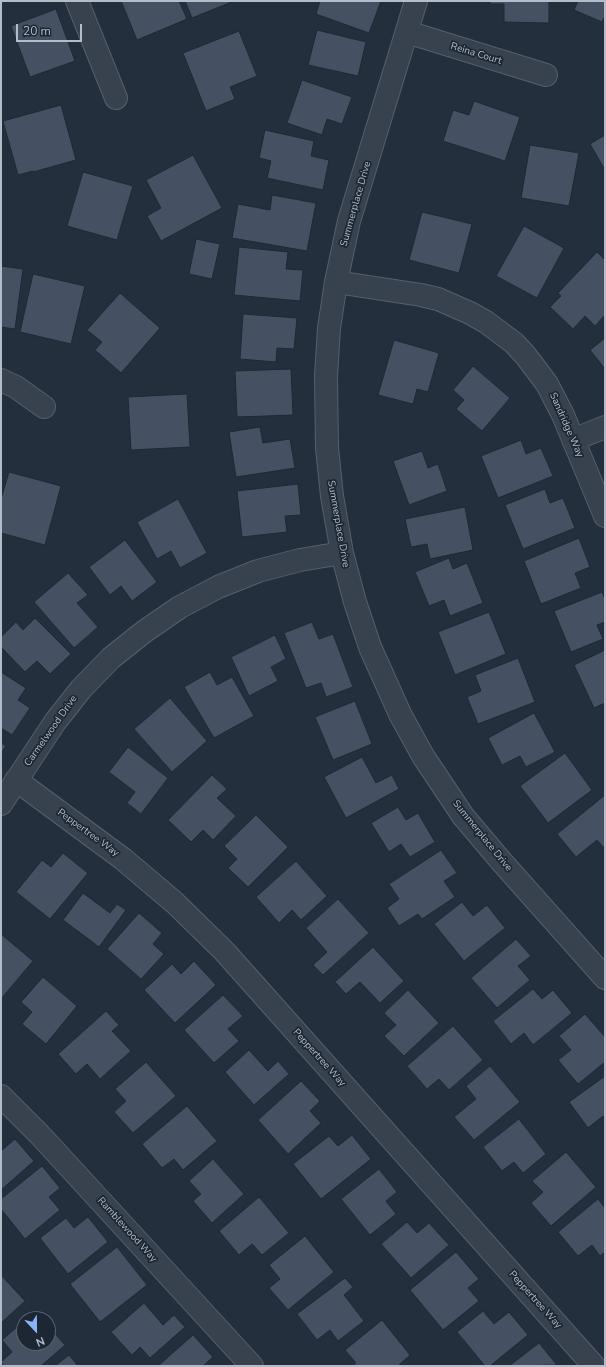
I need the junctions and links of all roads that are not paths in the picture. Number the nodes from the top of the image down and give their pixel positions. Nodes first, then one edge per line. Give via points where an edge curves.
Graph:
1 (77, 1) edge
2 (416, 1) edge
3 (407, 32) junction
4 (546, 75) dead end
5 (116, 98) dead end
6 (336, 282) junction
7 (1, 380) edge
8 (44, 407) dead end
9 (605, 427) edge
10 (573, 440) junction
11 (605, 516) edge
12 (342, 553) junction
13 (16, 780) junction
14 (1, 804) edge
15 (605, 978) edge
16 (1, 1096) edge
17 (252, 1366) edge
18 (594, 1366) edge

1 - 5 street
2 - 3 street, Summerplace Drive
3 - 4 street, Reina Court
3 - 6 street, Summerplace Drive via 349,221
6 - 10 street, Sandridge Way via 421,295 470,313 486,322 526,356 547,384 564,415
6 - 12 street, Summerplace Drive via 329,328 326,376 327,448
7 - 8 street via 16,387
9 - 10 street
10 - 11 street, Sandridge Way
12 - 13 street, Carmelwood Drive via 258,571 225,584 180,607 145,631 111,658 81,689 54,722
12 - 15 street, Summerplace Drive via 370,648 400,714 423,756 463,816
13 - 14 street, Carmelwood Drive
13 - 18 street, Peppertree Way via 123,859 175,903 224,951
16 - 17 street, Ramblewood Way via 46,1140

